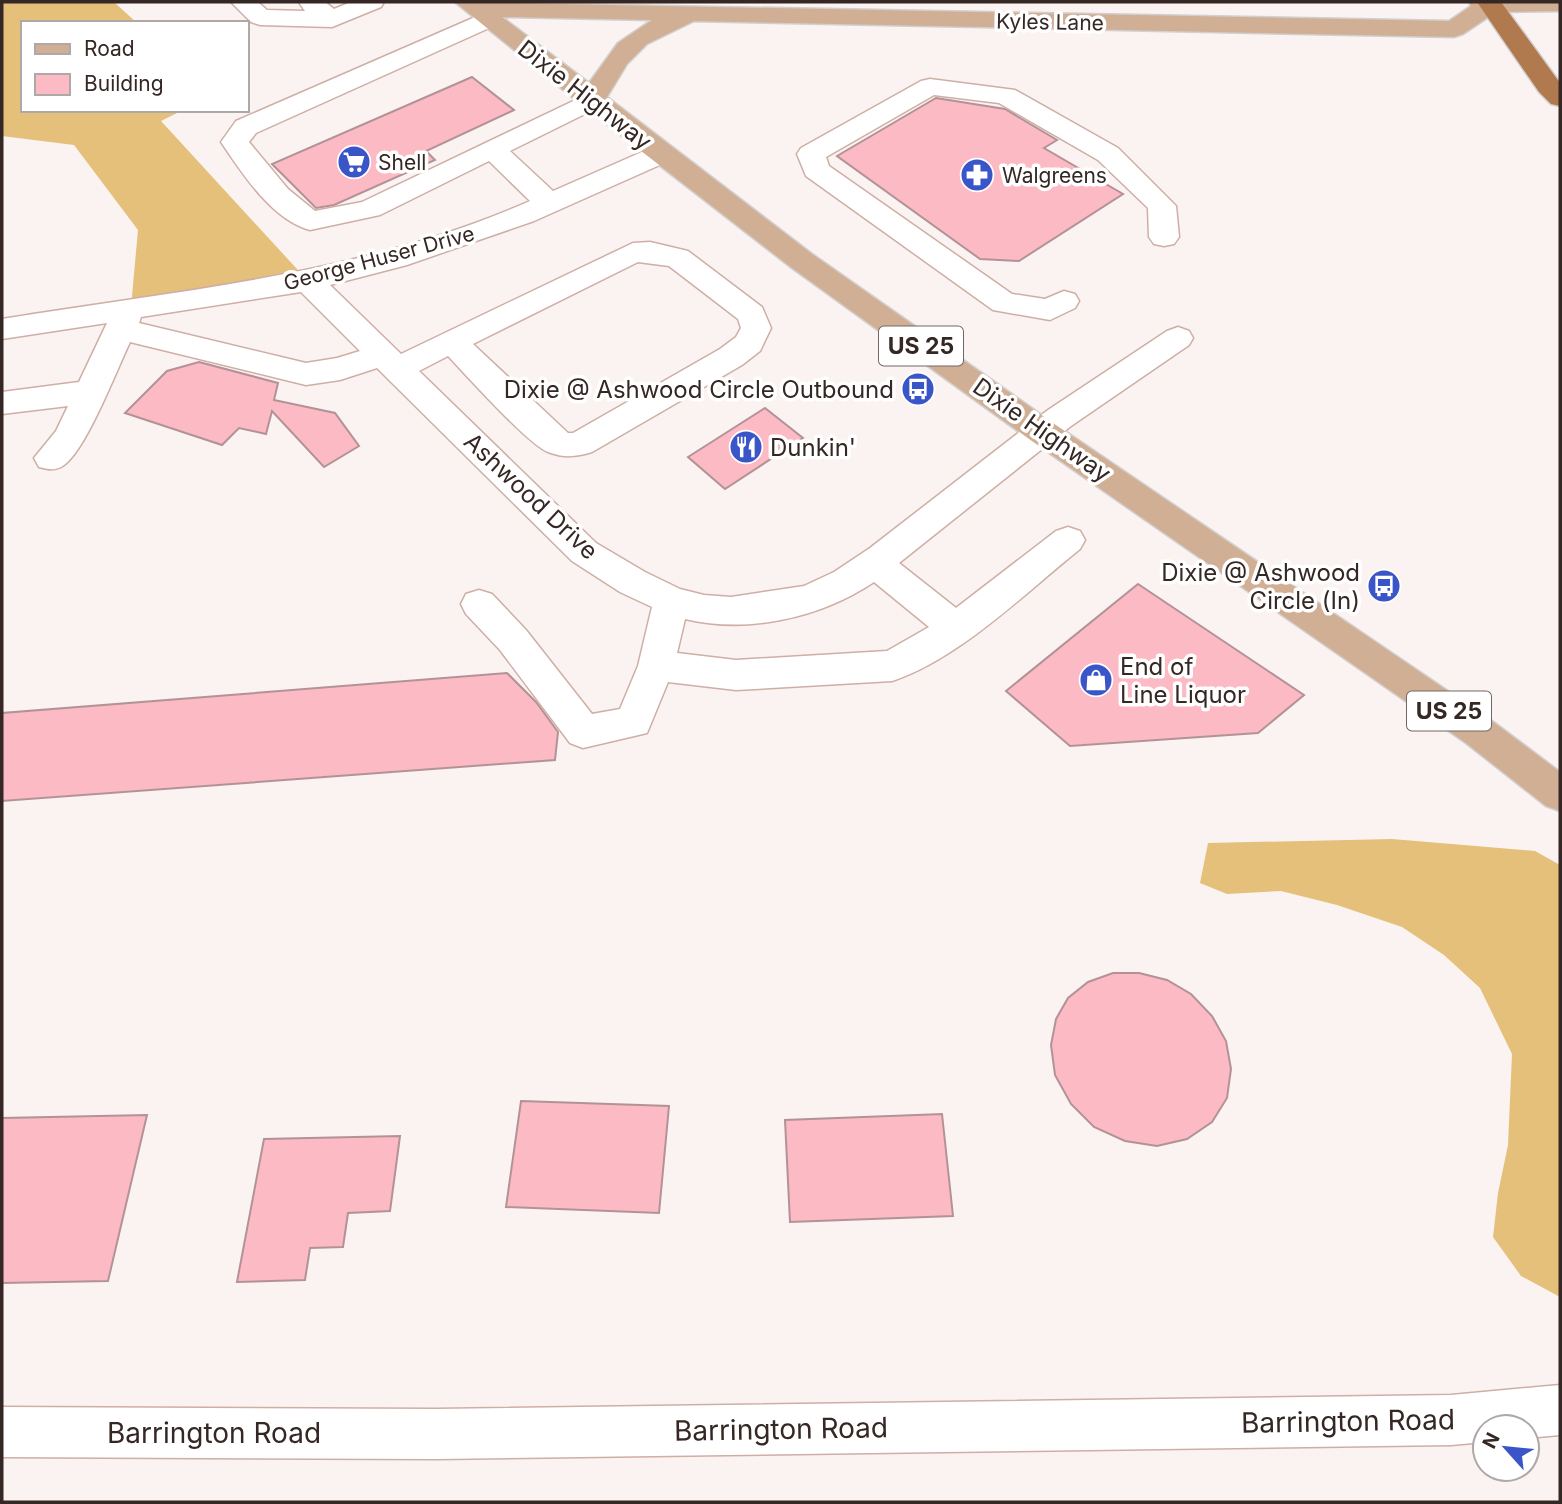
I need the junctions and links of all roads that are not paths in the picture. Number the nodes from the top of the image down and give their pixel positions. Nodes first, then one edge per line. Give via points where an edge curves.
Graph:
1 (243, 2) edge
2 (309, 2) edge
3 (372, 2) edge
4 (1487, 3) edge
5 (1560, 4) edge
6 (477, 10) edge
7 (699, 14) junction
8 (332, 19) junction
9 (1560, 98) edge
10 (592, 100) junction
11 (493, 150) junction
12 (661, 155) junction
13 (550, 204) junction
14 (1164, 237) dead end
15 (308, 281) junction
16 (1064, 301) dead end
17 (125, 318) junction
18 (2, 329) edge
19 (1178, 338) dead end
20 (452, 342) junction
21 (391, 360) junction
22 (90, 392) junction
23 (2, 402) edge
24 (1041, 431) junction
25 (51, 458) dead end
26 (1068, 540) dead end
27 (874, 562) junction
28 (671, 601) junction
29 (479, 604) dead end
30 (956, 628) junction
31 (656, 666) junction
32 (1560, 794) edge
33 (1560, 1410) edge
34 (2, 1432) edge

1 - 8 street via 260,17
2 - 8 street
3 - 8 street
4 - 5 main road
4 - 7 main road, Kyles Lane via 1454,29
4 - 9 highway
6 - 7 main road, Kyles Lane
6 - 10 main road, Dixie Highway / US 25
6 - 11 street via 246,127 235,142 268,185 310,221 370,209
7 - 10 main road via 636,37
10 - 11 street
10 - 12 main road, Dixie Highway / US 25
11 - 13 street
12 - 13 street, George Huser Drive
12 - 24 main road, Dixie Highway / US 25
13 - 15 street, George Huser Drive via 471,235
14 - 16 street via 1162,206 1108,154 1006,96 930,87 811,155 816,170 1004,303 1050,310
15 - 17 street, George Huser Drive
15 - 21 street, Ashwood Drive
17 - 18 street, George Huser Drive
17 - 21 street via 306,374
17 - 22 street
19 - 24 street, Ashwood Drive
20 - 20 street via 633,253 650,252 678,258 751,314 756,328 749,343 732,357 580,444 569,446 548,436
20 - 21 street
21 - 28 street, Ashwood Drive via 584,552
22 - 23 street
22 - 25 street via 69,437
24 - 27 street, Ashwood Drive
24 - 32 main road, Dixie Highway / US 25 via 1479,732
26 - 30 street
27 - 28 street, Ashwood Drive via 859,575 813,598 723,611
27 - 30 street
28 - 31 street
29 - 31 street via 544,688 634,722
30 - 31 street via 892,666 736,675
33 - 34 street, Barrington Road via 1451,1420 464,1434

